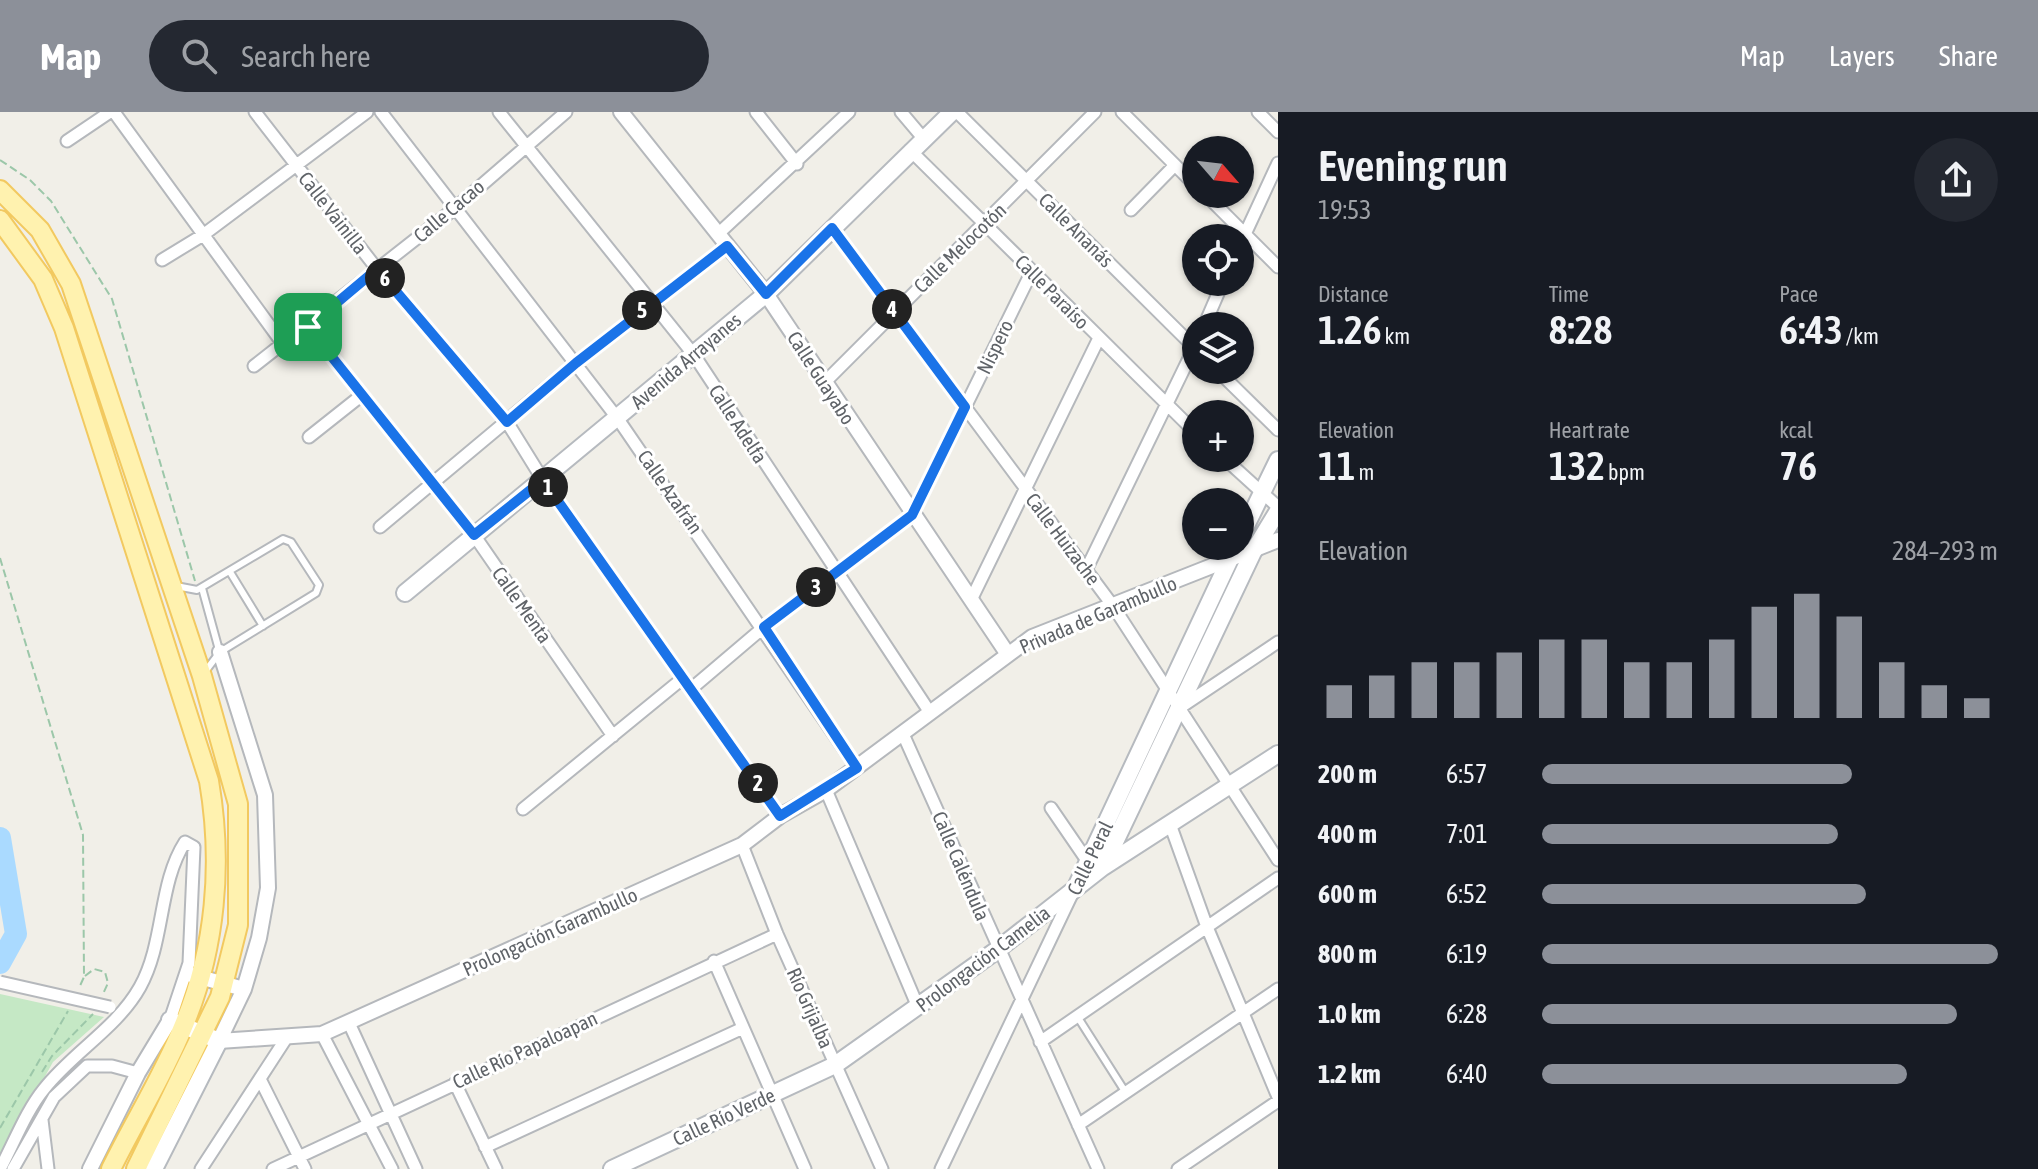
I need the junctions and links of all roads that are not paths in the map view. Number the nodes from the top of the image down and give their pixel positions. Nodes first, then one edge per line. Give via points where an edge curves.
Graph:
1 (112, 112) edge
2 (255, 112) edge
3 (367, 112) edge
4 (381, 112) edge
5 (499, 112) edge
6 (566, 112) edge
7 (621, 112) edge
8 (756, 112) edge
9 (849, 112) edge
10 (901, 112) edge
11 (954, 112) edge
12 (1095, 112) edge
13 (1122, 112) edge
14 (1258, 112) edge
15 (1278, 132) edge
16 (923, 138) junction
17 (67, 141) dead end
18 (524, 146) junction
19 (910, 150) junction
20 (1278, 163) edge
21 (797, 164) junction
22 (294, 165) junction
23 (1175, 165) junction
24 (1182, 172) edge
25 (1028, 183) junction
26 (0, 190) edge
27 (1217, 208) edge
28 (454, 209) junction
29 (1131, 210) dead end
30 (0, 220) edge
31 (985, 224) junction
32 (1230, 224) edge
33 (1249, 224) edge
34 (832, 228) junction
35 (203, 235) junction
36 (723, 240) junction
37 (1254, 248) edge
38 (162, 260) dead end
39 (1278, 267) edge
40 (377, 269) junction
41 (1032, 271) junction
42 (766, 294) junction
43 (653, 302) junction
44 (895, 312) junction
45 (308, 327) junction
46 (1182, 333) edge
47 (1099, 338) junction
48 (283, 344) junction
49 (694, 355) junction
50 (576, 363) junction
51 (254, 366) dead end
52 (1182, 374) edge
53 (824, 383) junction
54 (1231, 384) edge
55 (362, 395) junction
56 (1167, 406) junction
57 (965, 407) junction
58 (618, 419) junction
59 (1182, 420) edge
60 (507, 422) junction
61 (1278, 430) edge
62 (309, 437) dead end
63 (1278, 460) edge
64 (1239, 472) edge
65 (543, 480) junction
66 (433, 484) junction
67 (1025, 487) junction
68 (1262, 493) junction
69 (1254, 509) edge
70 (1278, 509) edge
71 (912, 515) junction
72 (380, 527) dead end
73 (474, 535) junction
74 (1278, 540) edge
75 (1254, 550) edge
76 (1254, 552) edge
77 (1216, 560) edge
78 (1229, 560) edge
79 (1249, 560) edge
80 (1086, 570) junction
81 (230, 572) junction
82 (835, 573) junction
83 (171, 585) junction
84 (202, 588) junction
85 (405, 593) dead end
86 (971, 600) junction
87 (1113, 606) junction
88 (263, 626) junction
89 (764, 627) junction
90 (1278, 642) edge
91 (220, 652) junction
92 (1007, 653) junction
93 (202, 676) junction
94 (682, 679) junction
95 (691, 689) junction
96 (1167, 693) junction
97 (1181, 708) junction
98 (929, 711) junction
99 (903, 734) junction
100 (613, 736) junction
101 (1278, 754) edge
102 (857, 768) junction
103 (1229, 785) junction
104 (826, 790) junction
105 (1051, 808) dead end
106 (523, 809) dead end
107 (780, 816) junction
108 (1170, 824) junction
109 (742, 845) junction
110 (1278, 860) edge
111 (1096, 864) junction
112 (1278, 878) edge
113 (1074, 891) junction
114 (1207, 927) junction
115 (777, 934) junction
116 (997, 950) junction
117 (714, 961) junction
118 (194, 975) junction
119 (0, 982) edge
120 (223, 983) junction
121 (244, 989) junction
122 (1278, 989) edge
123 (1023, 998) junction
124 (918, 1007) junction
125 (126, 1009) junction
126 (1243, 1013) junction
127 (1077, 1016) junction
128 (177, 1022) junction
129 (349, 1023) junction
130 (743, 1028) junction
131 (322, 1034) junction
132 (212, 1037) junction
133 (287, 1037) junction
134 (1040, 1042) junction
135 (835, 1065) junction
136 (138, 1073) junction
137 (260, 1079) junction
138 (455, 1083) junction
139 (1126, 1093) junction
140 (771, 1095) junction
141 (1278, 1099) edge
142 (389, 1115) junction
143 (42, 1119) junction
144 (367, 1125) junction
145 (1078, 1125) junction
146 (485, 1147) junction
147 (298, 1157) junction
148 (0, 1169) edge
149 (13, 1169) edge
150 (48, 1169) edge
151 (90, 1169) edge
152 (111, 1169) edge
153 (136, 1169) edge
154 (154, 1169) edge
155 (201, 1169) edge
156 (273, 1169) edge
157 (305, 1169) edge
158 (392, 1169) edge
159 (416, 1169) edge
160 (496, 1169) edge
161 (612, 1169) edge
162 (805, 1169) edge
163 (882, 1169) edge
164 (941, 1169) edge
165 (1098, 1169) edge
166 (1178, 1169) edge

1 - 17 street
1 - 35 street
2 - 22 street, Calle Vainilla
3 - 22 street
4 - 28 street, Calle Azafrán
5 - 18 street, Calle Adelfa
6 - 18 street, Calle Cacao
7 - 36 street, Calle Guayabo
8 - 21 street
9 - 21 street
10 - 16 street
11 - 16 main road, Avenida Arrayanes
11 - 25 street, Calle Ananás
12 - 25 street, Calle Melocotón
13 - 23 street
14 - 15 street
16 - 19 main road, Avenida Arrayanes
18 - 28 street, Calle Cacao
18 - 43 street, Calle Adelfa
19 - 31 street, Calle Paraíso
19 - 34 main road, Avenida Arrayanes
20 - 33 street
21 - 36 street
22 - 35 street
22 - 40 street, Calle Vainilla
23 - 24 street
23 - 29 street
25 - 31 street, Calle Melocotón
25 - 46 street, Calle Ananás
26 - 83 main road via 40,230 71,284
27 - 32 street
28 - 40 street, Calle Cacao
28 - 50 street, Calle Azafrán
30 - 118 main road via 55,303 209,781 217,871 211,929
31 - 41 street, Calle Paraíso
31 - 44 street, Calle Melocotón
34 - 42 main road, Avenida Arrayanes
34 - 44 street, Calle Huizache
35 - 38 street
35 - 48 street
36 - 42 street, Calle Guayabo
36 - 43 street
37 - 39 street
40 - 45 street, Calle Cacao
40 - 60 street, Calle Vainilla
41 - 47 street, Calle Paraíso
41 - 57 street, Nispero
42 - 49 main road, Avenida Arrayanes
42 - 53 street, Calle Guayabo
43 - 49 street, Calle Adelfa
43 - 50 street
44 - 53 street, Calle Melocotón
44 - 57 street, Calle Huizache
45 - 48 street, Calle Cacao
45 - 55 street, Calle Menta
47 - 56 street, Calle Paraíso
47 - 67 street
48 - 51 street, Calle Cacao
49 - 58 main road, Avenida Arrayanes
49 - 82 street, Calle Adelfa
50 - 58 street, Calle Azafrán
50 - 60 street
52 - 56 street
53 - 71 street, Calle Guayabo
54 - 61 street
55 - 62 street
55 - 66 street, Calle Menta
56 - 59 street, Calle Paraíso
56 - 80 street
57 - 67 street, Calle Huizache
57 - 71 street, Nispero
58 - 65 main road, Avenida Arrayanes
58 - 89 street, Calle Azafrán
60 - 65 street, Calle Vainilla
60 - 66 street
63 - 68 main road
64 - 68 street
65 - 73 main road, Avenida Arrayanes
65 - 94 street, Calle Vainilla
66 - 72 street
66 - 73 street, Calle Menta
67 - 80 street, Calle Huizache
67 - 86 street
68 - 69 main road
68 - 70 street
70 - 75 main road, Calle Peral
71 - 82 street, Nispero
71 - 86 street, Calle Guayabo
73 - 85 main road, Avenida Arrayanes
73 - 100 street, Calle Menta
74 - 76 street, Privada de Garambullo
77 - 87 street, Privada de Garambullo
78 - 96 main road, Calle Peral
79 - 97 main road, Calle Peral
80 - 87 street, Calle Huizache
81 - 84 lane
81 - 88 lane
81 - 88 lane via 283,539 291,542 319,585 316,593
82 - 89 street, Nispero
82 - 98 street, Calle Adelfa
83 - 84 lane
83 - 93 main road
84 - 91 lane
86 - 92 street, Calle Guayabo
87 - 92 street, Privada de Garambullo via 1032,637
87 - 96 street, Calle Huizache
88 - 91 lane
89 - 95 street, Nispero
89 - 102 street, Calle Azafrán
90 - 97 street
91 - 93 lane
91 - 121 street via 265,795 268,888
92 - 98 street, Privada de Garambullo
93 - 120 main road via 238,804 238,925
94 - 95 street, Calle Vainilla
94 - 100 street
95 - 107 street, Calle Vainilla
96 - 97 street, Calle Huizache
96 - 111 main road, Calle Peral
97 - 103 street, Calle Huizache
97 - 111 main road, Calle Peral
98 - 99 street, Prolongación Garambullo
99 - 102 street, Prolongación Garambullo
99 - 116 street, Calle Caléndula
100 - 106 street
101 - 103 main road
102 - 104 street, Prolongación Garambullo
103 - 108 main road
103 - 110 street, Calle Huizache
104 - 107 street, Prolongación Garambullo
104 - 124 street
105 - 111 street
107 - 109 street, Prolongación Garambullo
108 - 111 main road
108 - 114 street
109 - 115 street, Río Grijalba
109 - 129 street, Prolongación Garambullo
111 - 113 main road, Calle Peral
112 - 114 street
113 - 116 main road, Prolongación Camelia
113 - 123 street, Calle Peral
114 - 126 street
114 - 127 street
115 - 117 street, Calle Río Papaloapan
115 - 135 street, Río Grijalba
116 - 123 street, Calle Caléndula
116 - 124 main road, Prolongación Camelia
117 - 130 street
117 - 138 street, Calle Río Papaloapan
118 - 120 street
118 - 125 street via 194,847 185,842 175,857 158,945
118 - 128 main road
119 - 125 street, bridge
120 - 121 street
120 - 132 main road
121 - 132 street
122 - 126 street
123 - 134 street, Calle Caléndula
123 - 164 street, Calle Peral
124 - 135 main road, Prolongación Camelia
125 - 148 street via 44,1089
126 - 139 street
126 - 141 street
127 - 134 street
127 - 139 lane
128 - 132 main road
128 - 136 street
128 - 152 main road
129 - 131 street, Prolongación Garambullo
129 - 142 street
130 - 140 street
130 - 146 street
131 - 133 street, Prolongación Garambullo
131 - 144 street
132 - 133 street, Prolongación Garambullo
132 - 153 main road
132 - 154 main road
133 - 137 street
134 - 145 street, Calle Caléndula
135 - 140 main road, Calle Río Verde
135 - 163 street, Río Grijalba
136 - 143 street via 87,1066 54,1097
136 - 151 street
137 - 147 street
137 - 155 street
138 - 142 street, Calle Río Papaloapan
138 - 146 street
139 - 145 street
140 - 161 main road, Calle Río Verde
140 - 162 street
141 - 166 street
142 - 144 street, Calle Río Papaloapan
142 - 159 street
143 - 149 street
143 - 150 street
144 - 147 street, Calle Río Papaloapan
144 - 158 street
145 - 165 street, Calle Caléndula
146 - 160 street
147 - 156 street, Calle Río Papaloapan
147 - 157 street

